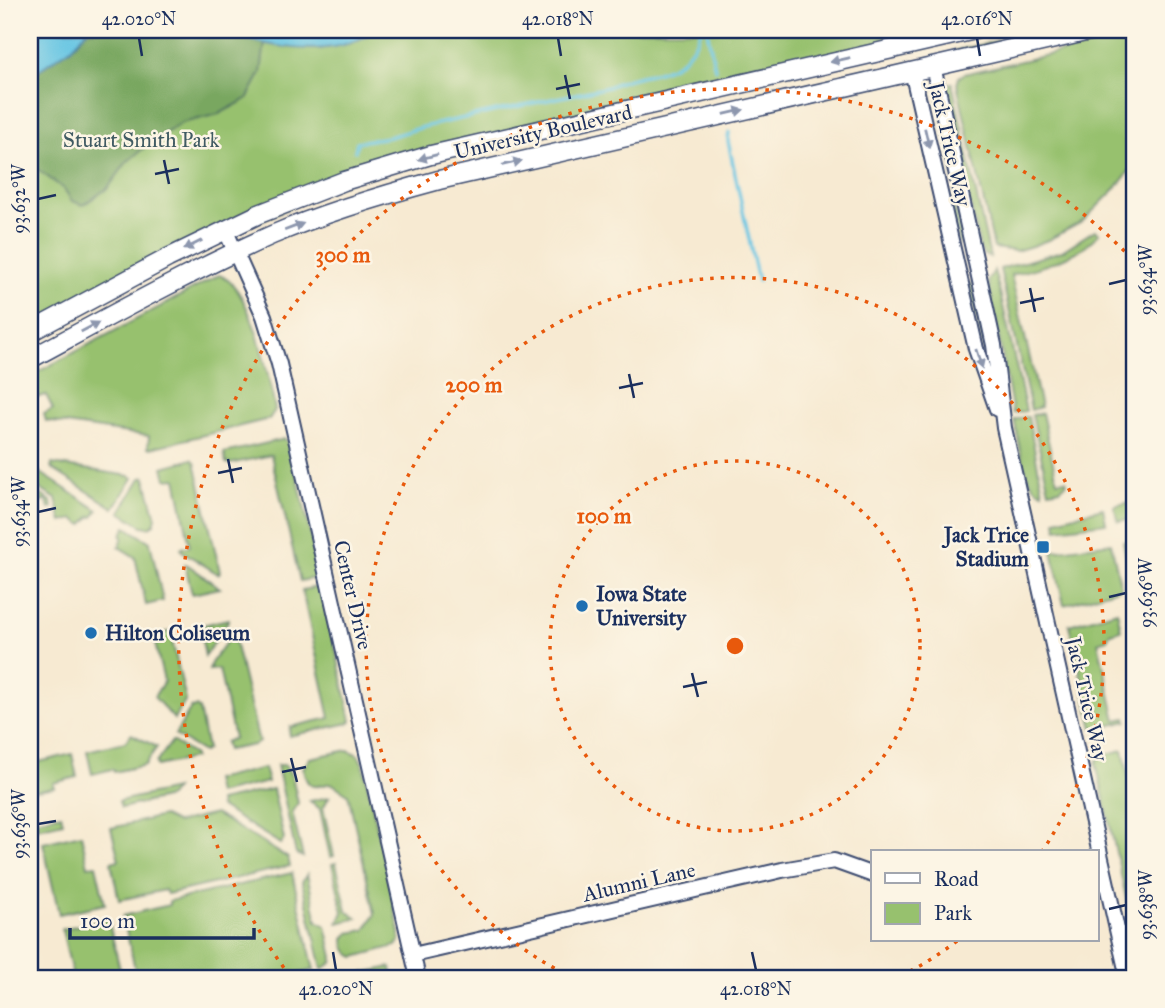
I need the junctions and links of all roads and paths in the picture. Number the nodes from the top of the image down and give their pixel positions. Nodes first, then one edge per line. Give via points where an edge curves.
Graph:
1 (975, 30) edge
2 (1094, 30) edge
3 (926, 35) edge
4 (905, 37) edge
5 (933, 66) junction
6 (912, 71) junction
7 (225, 229) junction
8 (235, 252) junction
9 (30, 332) edge
10 (30, 359) edge
11 (1004, 428) junction
12 (1097, 850) edge
13 (1099, 861) edge
14 (871, 874) edge
15 (413, 955) junction
16 (418, 978) edge
17 (1128, 978) edge

1 - 3 main road, University Boulevard
2 - 5 main road, University Boulevard
3 - 4 main road, University Boulevard
3 - 5 main road
4 - 6 main road
4 -> 7 main road, University Boulevard via 431,155 344,181
5 - 6 main road, University Boulevard
5 - 11 street, Jack Trice Way via 991,332
8 -> 6 main road, University Boulevard via 351,205 439,180
6 -> 11 street, Jack Trice Way via 976,349
7 - 8 street, Center Drive
7 -> 9 main road, University Boulevard
10 -> 8 main road, University Boulevard
8 - 15 street, Center Drive via 264,316 279,364
11 - 12 street, Jack Trice Way
13 - 17 street, Jack Trice Way
14 - 15 street, Alumni Lane via 834,862 769,873
15 - 16 street, Center Drive

